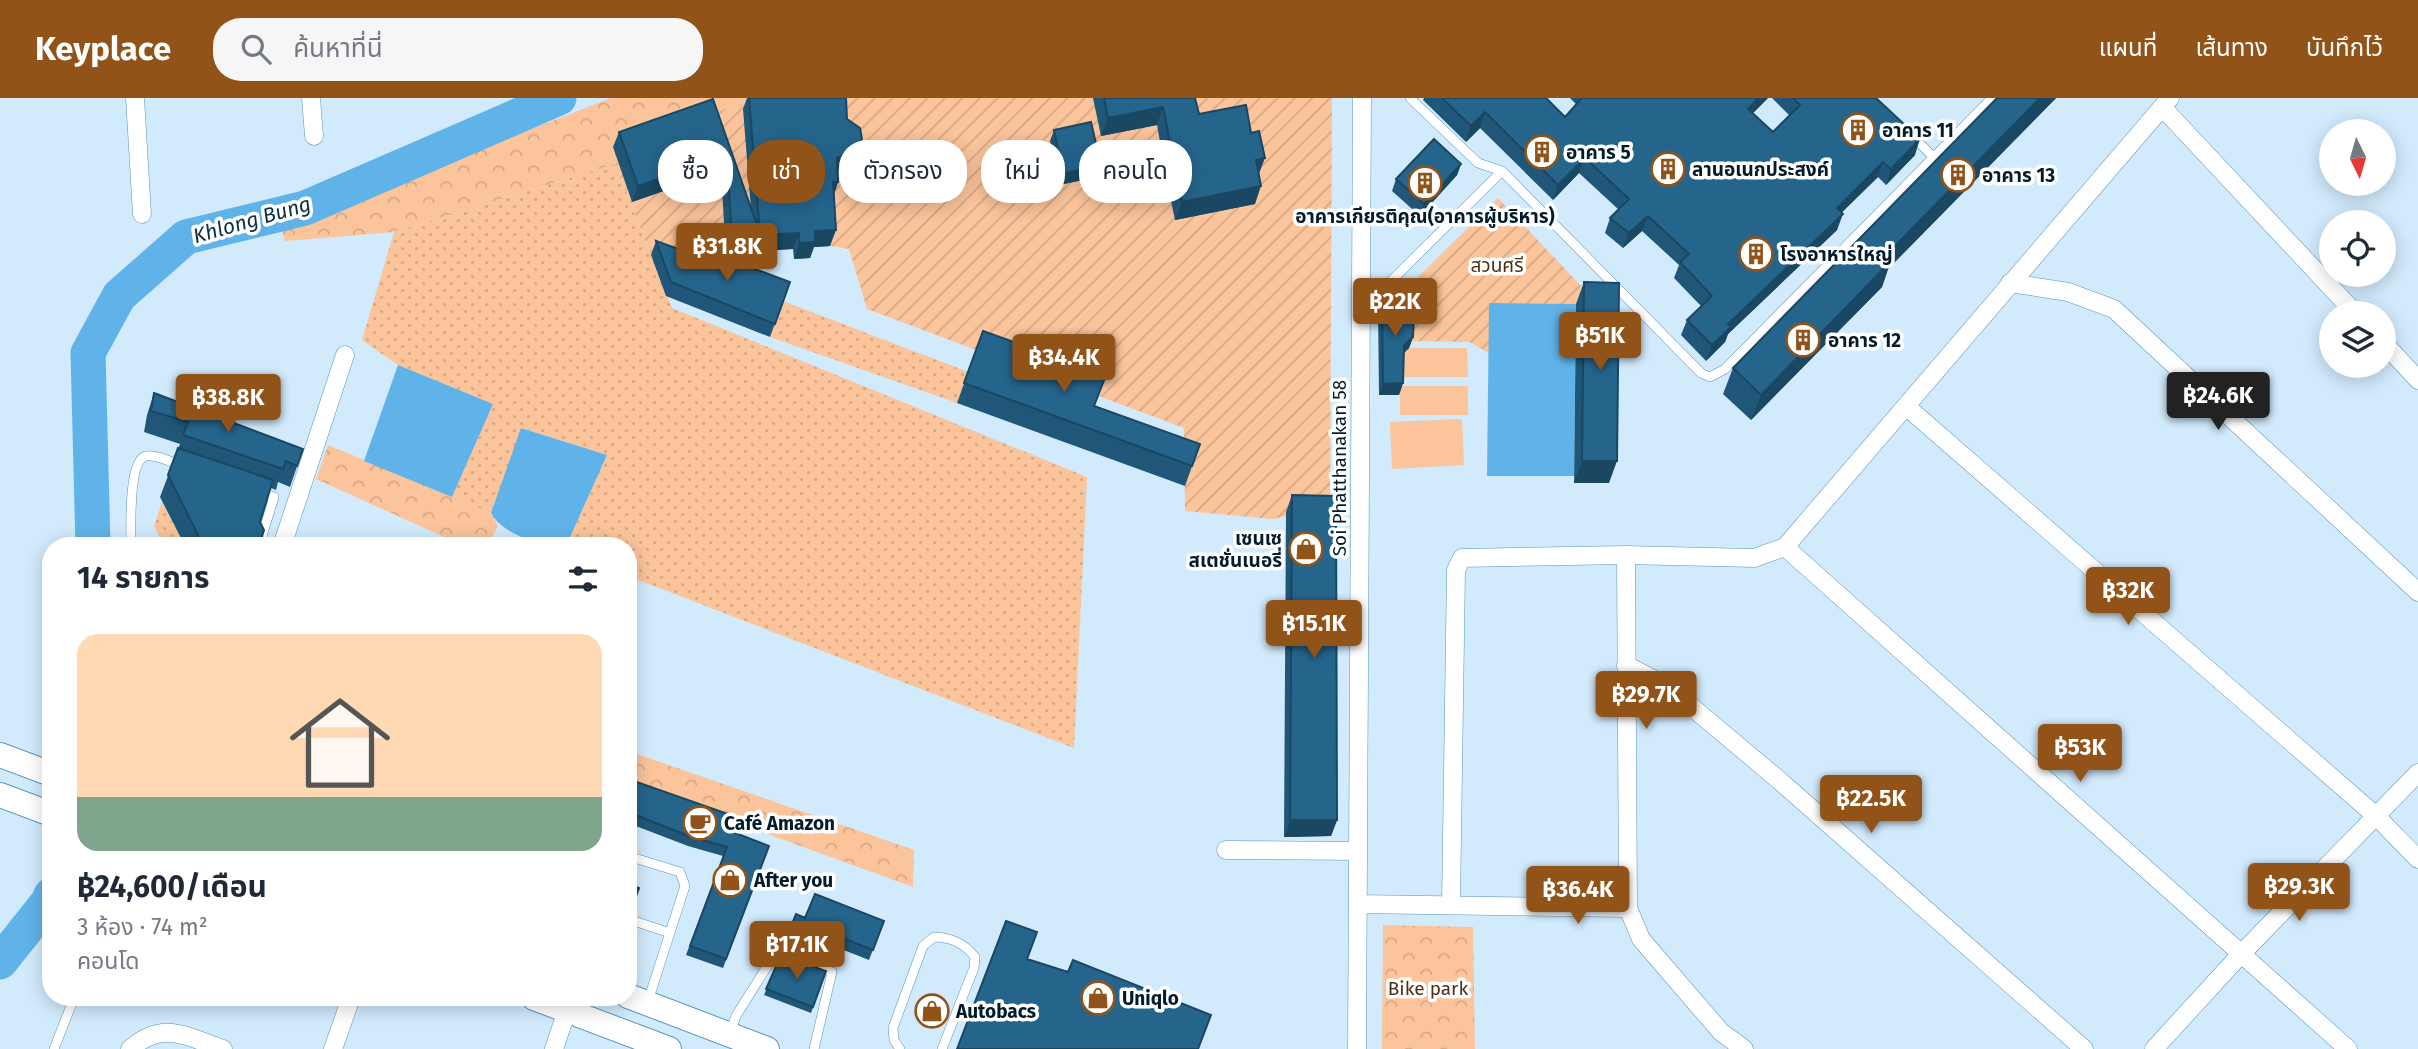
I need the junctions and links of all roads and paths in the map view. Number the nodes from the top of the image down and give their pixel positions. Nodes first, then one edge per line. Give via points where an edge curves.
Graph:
1 (135, 98) edge
2 (311, 98) edge
3 (1362, 98) edge
4 (1410, 98) edge
5 (1992, 98) edge
6 (2166, 102) edge
7 (1901, 124) edge
8 (314, 136) dead end
9 (1935, 159) junction
10 (1502, 171) junction
11 (142, 214) dead end
12 (2010, 282) junction
13 (1362, 286) junction
14 (2344, 301) edge
15 (345, 355) dead end
16 (2396, 356) edge
17 (2418, 380) edge
18 (1907, 408) junction
19 (199, 472) edge
20 (249, 488) edge
21 (274, 497) junction
22 (295, 504) junction
23 (131, 537) edge
24 (262, 537) edge
25 (285, 537) edge
26 (1785, 547) junction
27 (1626, 555) junction
28 (2418, 592) edge
29 (1626, 665) junction
30 (0, 755) edge
31 (42, 771) edge
32 (2418, 773) edge
33 (0, 795) edge
34 (42, 811) edge
35 (2375, 816) junction
36 (1226, 850) dead end
37 (1358, 851) junction
38 (637, 859) edge
39 (2418, 859) edge
40 (1358, 904) junction
41 (1451, 905) junction
42 (1628, 908) junction
43 (637, 922) edge
44 (670, 933) junction
45 (2241, 954) junction
46 (638, 999) edge
47 (71, 1006) edge
48 (348, 1006) edge
49 (556, 1006) edge
50 (567, 1010) junction
51 (729, 1034) junction
52 (54, 1049) edge
53 (130, 1049) edge
54 (223, 1049) edge
55 (333, 1049) edge
56 (554, 1049) edge
57 (669, 1049) edge
58 (767, 1049) edge
59 (814, 1049) edge
60 (900, 1049) edge
61 (942, 1049) edge
62 (1357, 1049) edge
63 (1744, 1049) edge
64 (2084, 1049) edge
65 (2154, 1049) edge
66 (2348, 1049) edge

1 - 11 street
2 - 8 street
3 - 13 street, Soi Phatthanakan 58
4 - 10 lane via 1478,163
5 - 9 lane
6 - 12 street
6 - 14 street
7 - 9 lane
9 - 10 lane via 1725,369 1710,377
10 - 13 lane via 1387,285
12 - 18 street
12 - 28 street via 2068,292 2114,309
13 - 37 street, Soi Phatthanakan 58
15 - 22 street
16 - 17 street
18 - 26 street
18 - 35 street
19 - 23 lane via 149,455 142,457 133,485
20 - 21 lane
21 - 22 lane
21 - 24 lane
22 - 25 street
26 - 27 street via 1754,558
26 - 45 street
27 - 29 street
27 - 41 street via 1470,556 1459,562
29 - 42 street
29 - 64 street via 1668,687
30 - 31 main road
32 - 35 street
33 - 34 main road
35 - 39 street
35 - 45 street
36 - 37 street
37 - 40 street, Soi Phatthanakan 58
38 - 44 lane via 680,872 685,886
40 - 41 street
40 - 62 street, Soi Phatthanakan 58
41 - 42 street
42 - 63 street via 1641,939 1721,1032
43 - 44 lane
44 - 46 lane
45 - 65 street
45 - 66 street
46 - 51 main road
47 - 52 lane
48 - 55 street
49 - 50 main road
50 - 56 street
50 - 57 main road
51 - 58 main road
51 - 59 lane via 776,952 832,972
53 - 54 street via 144,1036 161,1031
60 - 61 lane via 893,1028 923,946 934,937 944,937 967,947 975,957

